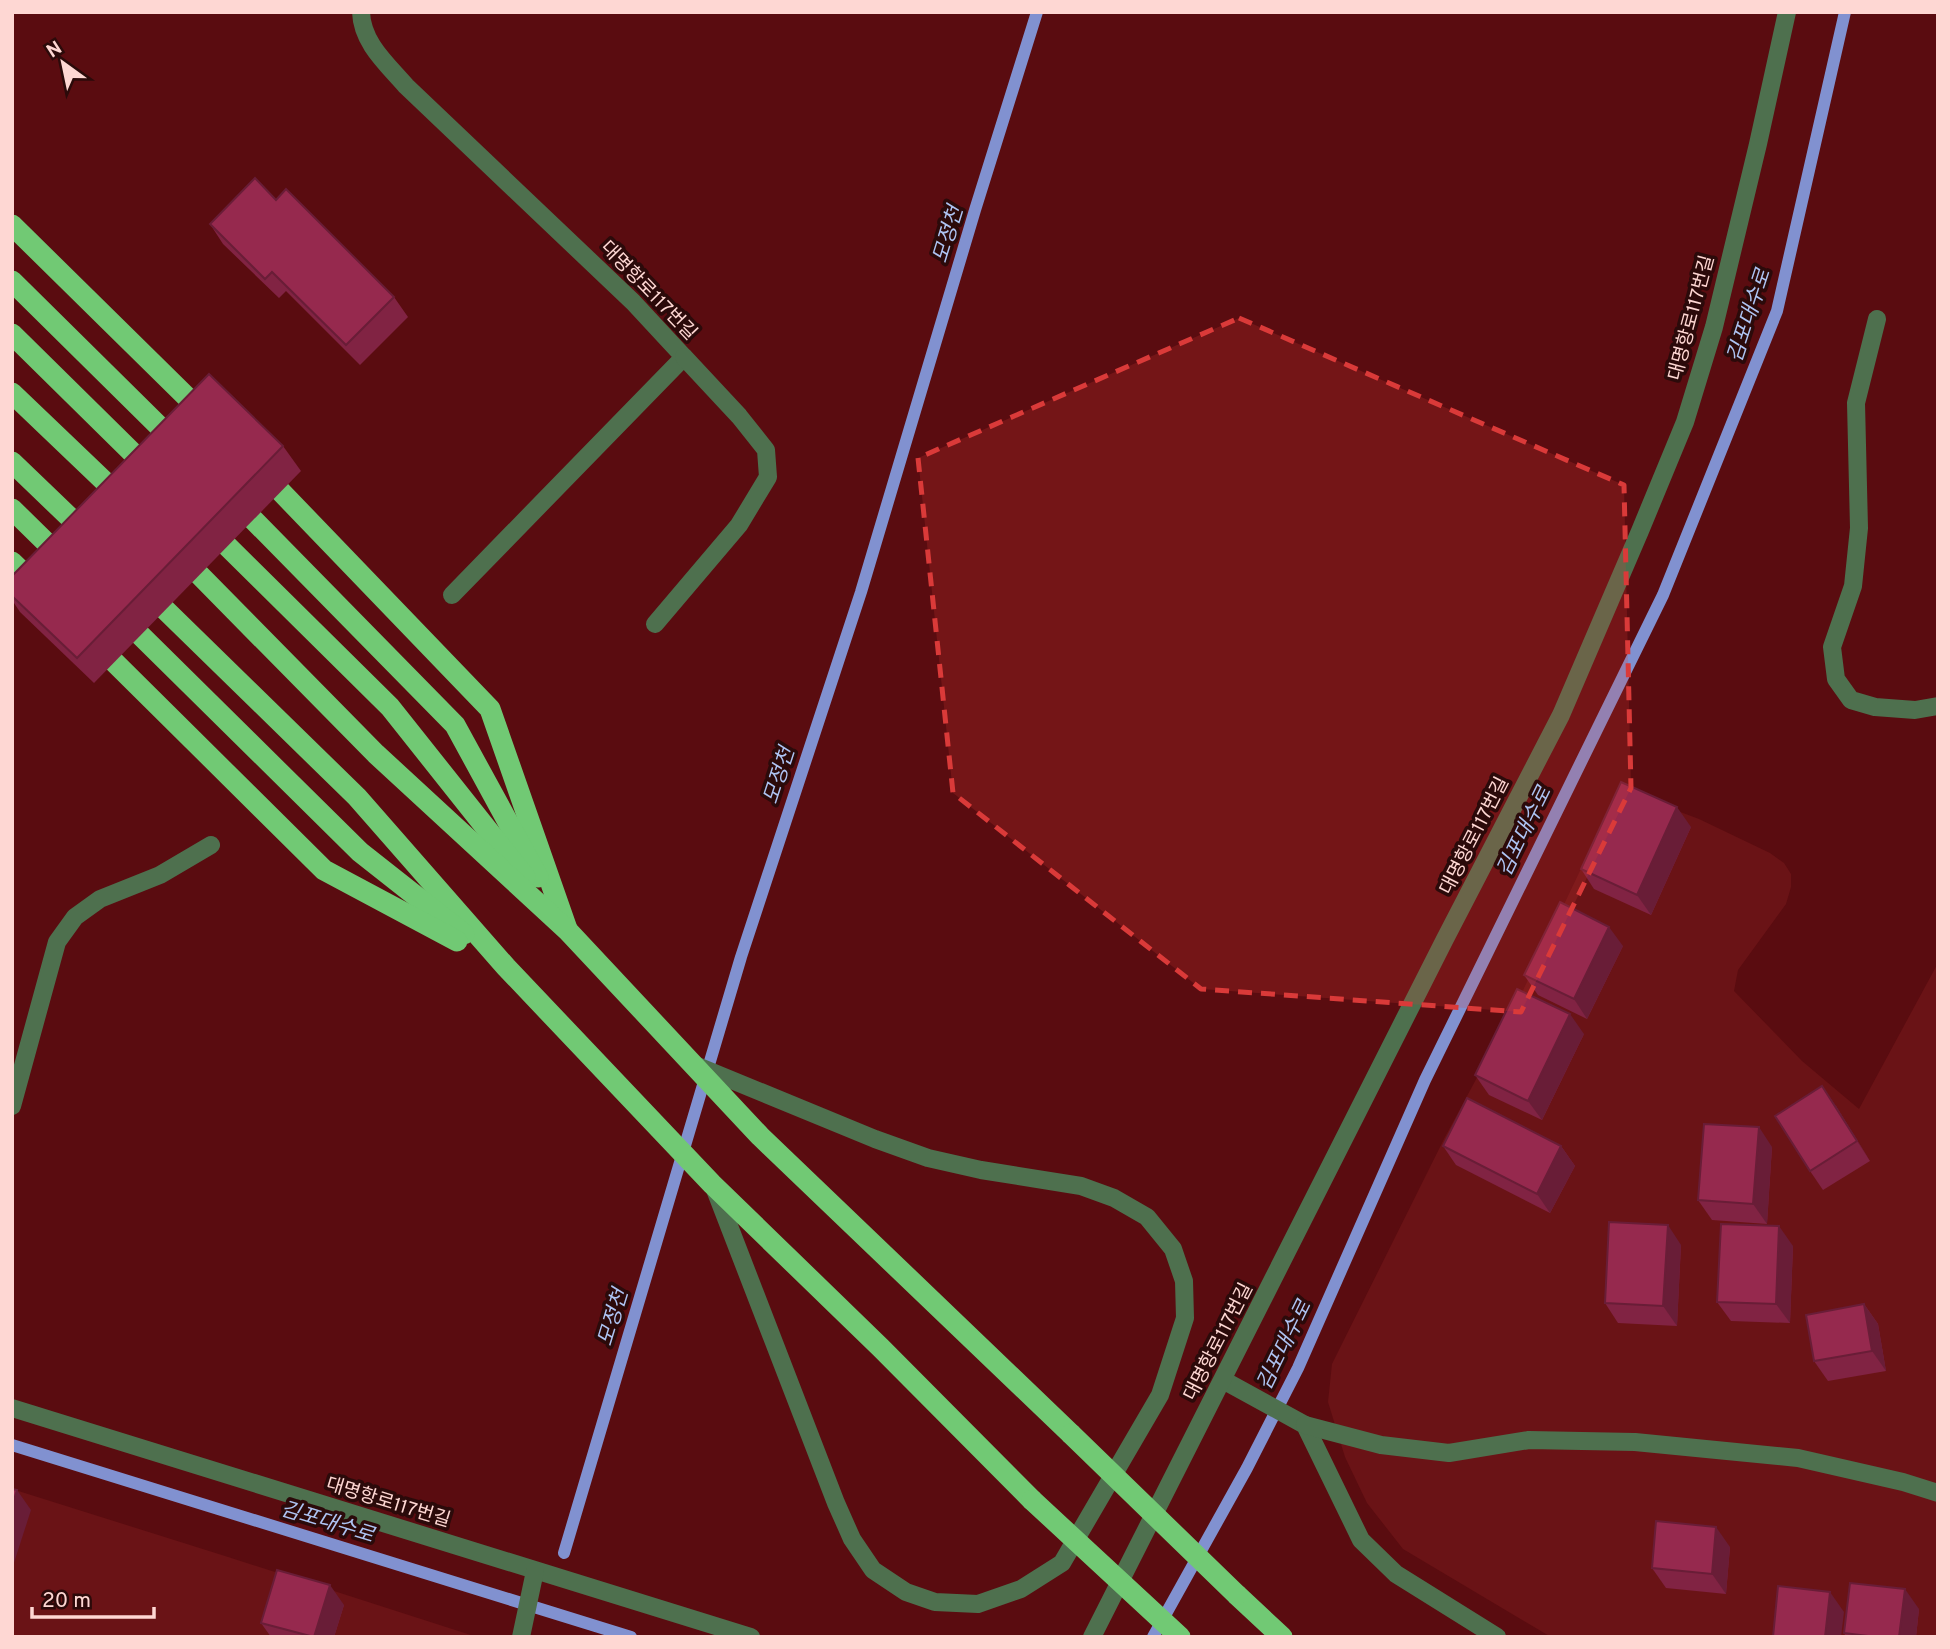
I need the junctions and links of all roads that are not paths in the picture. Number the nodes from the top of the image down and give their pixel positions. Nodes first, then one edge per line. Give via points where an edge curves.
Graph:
1 (361, 12) edge
2 (1787, 12) edge
3 (12, 225) edge
4 (12, 281) edge
5 (1877, 319) dead end
6 (12, 334) edge
7 (684, 357) junction
8 (12, 393) edge
9 (222, 431) edge
10 (193, 460) edge
11 (250, 460) edge
12 (12, 462) edge
13 (164, 483) edge
14 (222, 488) edge
15 (12, 509) edge
16 (193, 511) edge
17 (136, 512) edge
18 (164, 539) edge
19 (100, 547) edge
20 (12, 562) edge
21 (77, 573) edge
22 (129, 575) edge
23 (452, 595) dead end
24 (50, 599) edge
25 (104, 600) edge
26 (655, 624) dead end
27 (79, 627) edge
28 (1938, 706) edge
29 (211, 845) dead end
30 (568, 931) junction
31 (506, 967) junction
32 (692, 1064) junction
33 (12, 1106) edge
34 (712, 1184) junction
35 (1223, 1380) junction
36 (12, 1408) edge
37 (1298, 1421) junction
38 (1938, 1493) edge
39 (535, 1571) junction
40 (521, 1637) edge
41 (751, 1637) edge
42 (1092, 1637) edge
43 (1180, 1637) edge
44 (1282, 1637) edge
45 (1497, 1637) edge

1 - 7 lane, 대명항로117번길 via 361,26 372,47 406,86 633,302
2 - 35 lane, 대명항로117번길 via 1714,327 1685,422 1561,715
3 - 9 highway
4 - 10 highway
5 - 28 lane via 1856,403 1859,528 1853,586 1832,647 1836,679 1851,700 1863,704 1915,710
6 - 13 highway
7 - 23 lane, 대명항로117번길
7 - 26 lane via 766,450 768,477 739,525
8 - 17 highway
11 - 30 highway via 490,709
12 - 19 highway
14 - 30 highway via 455,725
15 - 21 highway
16 - 30 highway via 390,707
18 - 30 highway via 376,754
20 - 24 highway
22 - 31 highway via 357,797
25 - 31 highway via 360,852
27 - 31 highway via 324,870
29 - 33 lane via 160,875 100,899 75,917 57,942
30 - 32 highway
31 - 34 highway
32 - 34 lane via 929,1158 1081,1186 1114,1198 1147,1217 1173,1249 1184,1281 1185,1318 1160,1395 1062,1563 1021,1589 978,1604 935,1602 906,1592 873,1570 852,1539
32 - 44 highway, bridge via 760,1136
34 - 43 highway, bridge via 1032,1500
35 - 37 lane
35 - 42 lane, 대명항로117번길
36 - 39 lane, 대명항로117번길
37 - 38 lane via 1381,1445 1449,1453 1542,1440 1635,1442 1798,1458
37 - 45 lane via 1361,1540 1396,1574
39 - 40 lane
39 - 41 lane, 대명항로117번길

